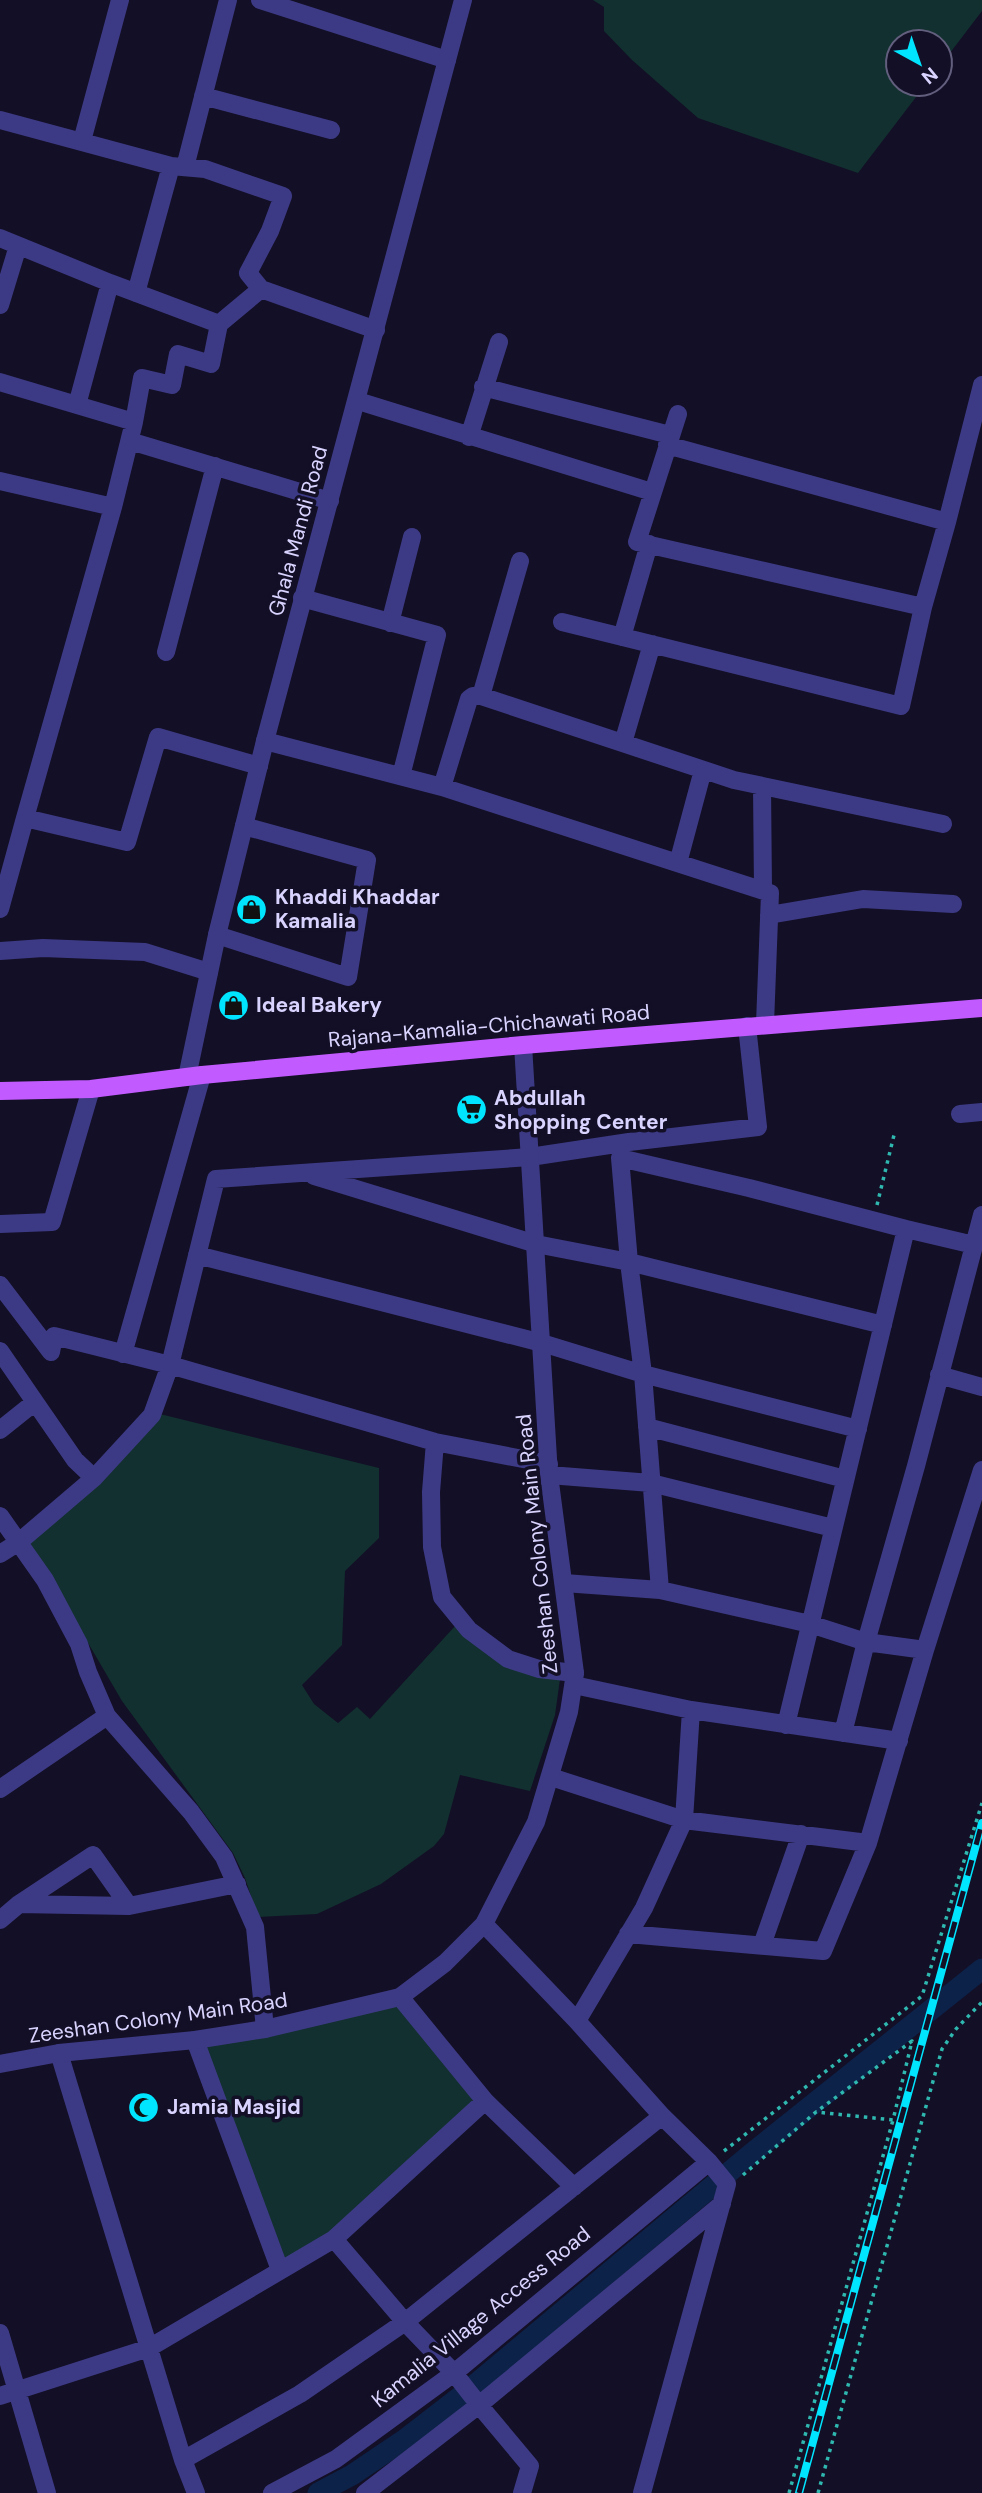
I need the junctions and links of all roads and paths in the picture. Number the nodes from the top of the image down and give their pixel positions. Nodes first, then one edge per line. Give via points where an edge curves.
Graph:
1 (120, 0) edge
2 (228, 0) edge
3 (260, 0) edge
4 (463, 0) edge
5 (447, 60) junction
6 (204, 96) junction
7 (0, 120) edge
8 (331, 130) dead end
9 (82, 141) junction
10 (178, 166) junction
11 (0, 238) edge
12 (19, 246) junction
13 (110, 283) junction
14 (261, 289) junction
15 (136, 293) junction
16 (0, 305) edge
17 (219, 324) junction
18 (376, 330) junction
19 (499, 342) dead end
20 (0, 382) edge
21 (982, 385) edge
22 (483, 387) junction
23 (358, 401) junction
24 (77, 405) junction
25 (678, 414) dead end
26 (134, 422) junction
27 (468, 437) junction
28 (668, 440) junction
29 (130, 441) junction
30 (215, 466) junction
31 (0, 481) edge
32 (652, 492) junction
33 (330, 501) junction
34 (113, 507) junction
35 (947, 522) junction
36 (412, 537) dead end
37 (649, 544) junction
38 (520, 561) dead end
39 (302, 598) junction
40 (923, 607) junction
41 (562, 622) dead end
42 (390, 623) junction
43 (622, 637) junction
44 (652, 644) junction
45 (166, 652) dead end
46 (481, 696) junction
47 (265, 741) junction
48 (623, 743) junction
49 (259, 765) junction
50 (703, 770) junction
51 (401, 776) junction
52 (762, 786) junction
53 (442, 787) junction
54 (25, 818) junction
55 (943, 824) dead end
56 (244, 826) junction
57 (678, 863) junction
58 (763, 890) junction
59 (953, 904) dead end
60 (0, 909) edge
61 (769, 915) junction
62 (217, 935) junction
63 (0, 951) edge
64 (209, 972) junction
65 (982, 1008) edge
66 (756, 1025) junction
67 (523, 1045) junction
68 (194, 1076) junction
69 (91, 1089) junction
70 (0, 1091) edge
71 (982, 1112) edge
72 (960, 1114) dead end
73 (895, 1131) dead end
74 (620, 1150) junction
75 (530, 1157) junction
76 (304, 1173) junction
77 (982, 1215) edge
78 (873, 1220) junction
79 (0, 1224) edge
80 (906, 1229) junction
81 (536, 1244) junction
82 (974, 1245) junction
83 (197, 1255) junction
84 (629, 1262) junction
85 (0, 1285) edge
86 (883, 1325) junction
87 (542, 1343) junction
88 (0, 1351) edge
89 (124, 1354) junction
90 (170, 1365) junction
91 (643, 1374) junction
92 (939, 1375) junction
93 (982, 1387) edge
94 (35, 1402) junction
95 (647, 1427) junction
96 (858, 1429) junction
97 (0, 1430) edge
98 (435, 1442) junction
99 (549, 1469) junction
100 (982, 1470) edge
101 (94, 1478) junction
102 (845, 1479) junction
103 (651, 1483) junction
104 (0, 1516) edge
105 (834, 1528) junction
106 (19, 1542) junction
107 (0, 1554) edge
108 (564, 1583) junction
109 (660, 1590) junction
110 (810, 1624) junction
111 (866, 1642) junction
112 (925, 1650) junction
113 (575, 1679) junction
114 (691, 1710) junction
115 (107, 1716) junction
116 (786, 1725) junction
117 (844, 1733) junction
118 (898, 1741) junction
119 (551, 1777) junction
120 (0, 1788) edge
121 (982, 1803) edge
122 (684, 1820) junction
123 (801, 1834) junction
124 (868, 1843) junction
125 (237, 1884) junction
126 (19, 1904) junction
127 (129, 1906) junction
128 (0, 1920) edge
129 (484, 1924) junction
130 (628, 1934) junction
131 (762, 1945) junction
132 (400, 1997) junction
133 (982, 2002) edge
134 (577, 2021) junction
135 (265, 2029) junction
136 (195, 2040) junction
137 (59, 2053) junction
138 (0, 2064) edge
139 (485, 2101) junction
140 (816, 2112) junction
141 (662, 2116) junction
142 (893, 2120) junction
143 (712, 2166) junction
144 (574, 2187) junction
145 (725, 2193) junction
146 (334, 2239) junction
147 (281, 2270) junction
148 (405, 2322) junction
149 (0, 2333) edge
150 (149, 2348) junction
151 (454, 2373) junction
152 (8, 2394) edge
153 (479, 2404) junction
154 (183, 2460) junction
155 (47, 2493) edge
156 (196, 2493) edge
157 (272, 2493) edge
158 (365, 2493) edge
159 (522, 2493) edge
160 (642, 2493) edge
161 (789, 2493) edge
162 (818, 2493) edge

1 - 9 street
2 - 6 street
3 - 5 street
4 - 5 street, Ghala Mandi Road
5 - 18 street, Ghala Mandi Road
6 - 8 street
6 - 10 street
7 - 9 street
9 - 10 street
10 - 14 street via 205,169 283,196 248,273
10 - 15 street
11 - 12 street
12 - 13 street
12 - 16 street
13 - 15 street
13 - 24 street
14 - 17 street
14 - 18 street
15 - 17 street
17 - 26 street via 211,364 178,354 172,386 142,378
18 - 23 street, Ghala Mandi Road
19 - 22 street
20 - 24 street
21 - 35 street
22 - 27 street
22 - 28 street
23 - 27 street
23 - 33 street, Ghala Mandi Road
24 - 26 street
25 - 28 street
26 - 29 street
27 - 32 street
28 - 32 street
28 - 35 street
29 - 30 street
29 - 34 street
30 - 33 street
30 - 45 street
31 - 34 street
32 - 37 street via 636,541
33 - 39 street, Ghala Mandi Road
34 - 54 street
35 - 40 street
36 - 42 street
37 - 40 street
37 - 43 street
38 - 46 street
39 - 42 street
39 - 47 street, Ghala Mandi Road
40 - 44 street via 901,706
41 - 43 street
42 - 51 street via 437,635
43 - 44 street
44 - 48 street
46 - 48 street
46 - 53 street via 469,699
47 - 49 street, Ghala Mandi Road
47 - 51 street
48 - 50 street
49 - 54 street via 158,737 127,842
49 - 56 street, Ghala Mandi Road
50 - 52 street
50 - 57 street
51 - 53 street
52 - 55 street
52 - 58 street
53 - 57 street
54 - 60 street
56 - 62 street, Ghala Mandi Road
56 - 62 street via 368,860 348,977
57 - 58 street
58 - 61 street via 770,893
59 - 61 street via 863,899
61 - 66 street
62 - 64 street, Ghala Mandi Road
63 - 64 street via 145,952
64 - 68 street, Ghala Mandi Road
65 - 66 main road, Rajana-Kamalia-Chichawati Road
66 - 67 main road, Rajana-Kamalia-Chichawati Road
66 - 74 street via 758,1127
67 - 68 main road, Rajana-Kamalia-Chichawati Road
67 - 75 street, Zeeshan Colony Main Road
68 - 69 main road, Rajana-Kamalia-Chichawati Road
68 - 89 street, Ghala Mandi Road
69 - 70 main road, Rajana-Kamalia-Chichawati Road
69 - 79 street via 52,1222
71 - 72 street
73 - 78 path
74 - 75 street
74 - 78 street
74 - 84 street
75 - 76 street
75 - 81 street, Zeeshan Colony Main Road
76 - 81 street
76 - 83 street via 216,1179
77 - 82 street
78 - 80 street
80 - 82 street
80 - 86 street
81 - 84 street
81 - 87 street, Zeeshan Colony Main Road
82 - 92 street
83 - 87 street
83 - 90 street
84 - 86 street
84 - 91 street
85 - 89 street via 51,1352 54,1336
86 - 96 street
87 - 91 street
87 - 99 street, Zeeshan Colony Main Road
88 - 94 street
89 - 90 street
90 - 98 street
90 - 101 street via 152,1415
91 - 95 street
91 - 96 street
92 - 93 street
92 - 111 street
94 - 97 street
94 - 101 street via 75,1460
95 - 102 street
95 - 103 street
96 - 102 street
98 - 99 street
98 - 113 street via 432,1547 442,1597 469,1630 508,1659
99 - 103 street
99 - 108 street, Zeeshan Colony Main Road
100 - 112 street
101 - 106 street
102 - 105 street
103 - 105 street
103 - 109 street
104 - 106 street
105 - 110 street
106 - 107 street
106 - 115 street via 79,1644
108 - 109 street
108 - 113 street, Zeeshan Colony Main Road
109 - 110 street
110 - 111 street
110 - 116 street
111 - 112 street
111 - 117 street
112 - 118 street
113 - 114 street
113 - 119 street, Zeeshan Colony Main Road
114 - 116 street
114 - 122 street
115 - 120 street
115 - 125 street via 191,1812 224,1857
116 - 117 street
117 - 118 street
118 - 124 street
119 - 122 street
119 - 129 street, Zeeshan Colony Main Road via 536,1822
121 - 143 path via 922,1996
122 - 123 street
122 - 130 street
123 - 124 street
123 - 131 street
124 - 131 street via 823,1951
125 - 127 street
125 - 135 street via 255,1927
126 - 127 street
126 - 127 street via 93,1855
126 - 128 street
129 - 132 street, Zeeshan Colony Main Road via 445,1963
129 - 134 street
130 - 131 street
130 - 134 street
132 - 135 street, Zeeshan Colony Main Road
132 - 139 street
133 - 162 path via 942,2049
134 - 141 street
135 - 136 street, Zeeshan Colony Main Road
136 - 137 street, Zeeshan Colony Main Road
136 - 147 street
137 - 138 street, Zeeshan Colony Main Road
137 - 150 street
139 - 144 street
139 - 146 street
140 - 142 path
140 - 142 path via 912,2041
140 - 145 path
141 - 143 street
141 - 144 street
142 - 161 path
143 - 145 street
143 - 151 street, Kamalia Village Access Road
144 - 148 street
145 - 153 street
145 - 160 street
146 - 147 street
146 - 148 street
147 - 150 street
148 - 151 street
148 - 154 street via 300,2394
149 - 152 street
150 - 152 street
150 - 154 street
151 - 153 street
151 - 157 street, Kamalia Village Access Road via 336,2459
152 - 155 street
153 - 158 street
153 - 159 street via 530,2466
154 - 156 street

